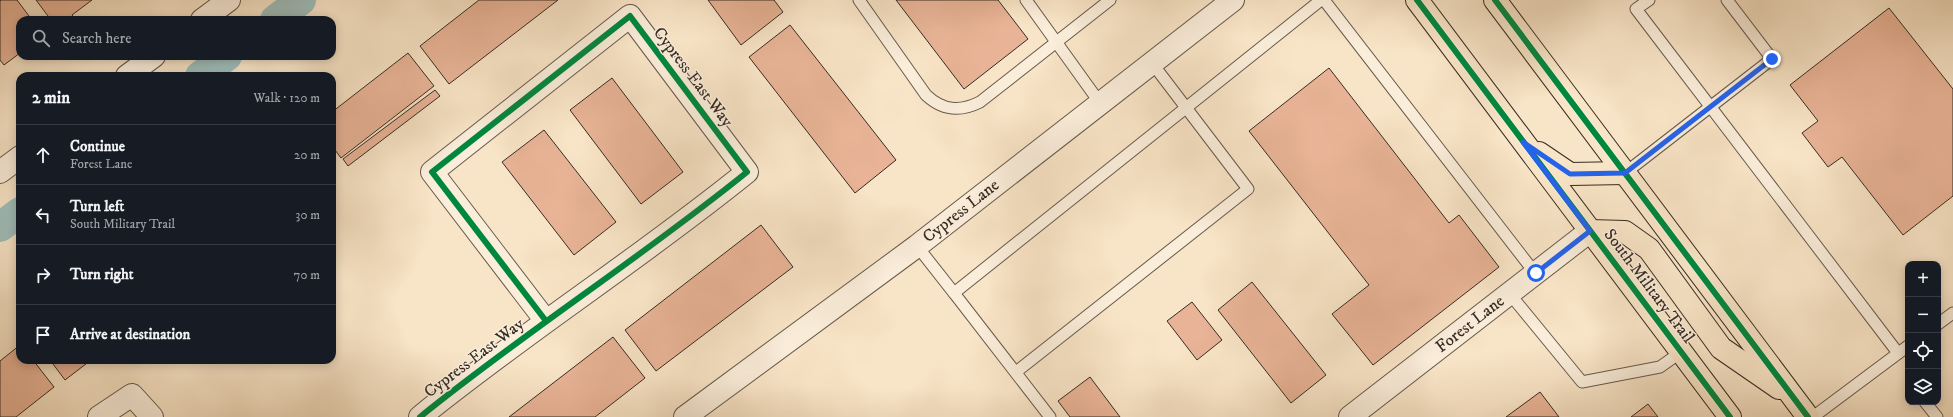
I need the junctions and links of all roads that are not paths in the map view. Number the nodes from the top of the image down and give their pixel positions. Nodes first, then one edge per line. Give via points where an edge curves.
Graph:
1 (229, 0) edge
2 (859, 0) edge
3 (1026, 0) edge
4 (1110, 0) edge
5 (1233, 0) edge
6 (1321, 0) edge
7 (1324, 0) edge
8 (1417, 0) edge
9 (1495, 0) edge
10 (1649, 0) edge
11 (1727, 0) edge
12 (207, 16) edge
13 (1056, 42) junction
14 (149, 60) edge
15 (1152, 63) junction
16 (132, 72) edge
17 (1100, 103) junction
18 (1710, 107) junction
19 (1185, 108) junction
20 (1523, 142) junction
21 (16, 160) edge
22 (0, 172) edge
23 (1625, 173) junction
24 (1590, 231) junction
25 (917, 246) junction
26 (1536, 273) junction
27 (954, 293) junction
28 (1510, 293) junction
29 (1953, 313) edge
30 (546, 321) junction
31 (1941, 322) edge
32 (1905, 348) edge
33 (1681, 352) junction
34 (1898, 354) junction
35 (1016, 372) junction
36 (1927, 405) edge
37 (1802, 409) edge
38 (99, 417) edge
39 (152, 417) edge
40 (420, 417) edge
41 (685, 417) edge
42 (1050, 417) edge
43 (1350, 417) edge
44 (1730, 417) edge
45 (1813, 417) edge
46 (1937, 417) edge

1 - 12 street
2 - 13 lane via 926,95 946,108 958,110 980,102
3 - 13 lane
4 - 13 lane
5 - 15 street, Cypress Lane
6 - 19 lane
7 - 26 lane
8 - 20 main road, South Military Trail
9 - 23 main road
10 - 18 lane via 1636,9
11 - 18 lane via 1772,59
13 - 17 lane
14 - 16 street
15 - 17 street, Cypress Lane
15 - 19 lane
17 - 25 street, Cypress Lane
18 - 23 lane
18 - 34 lane
19 - 27 lane
19 - 35 lane via 1248,190
20 - 23 main road via 1570,174
20 - 24 main road, South Military Trail
21 - 22 street
23 - 37 main road
24 - 26 street, Forest Lane
24 - 33 main road, South Military Trail
24 - 37 main road via 1625,232 1649,249 1721,348
25 - 27 lane
25 - 41 street, Cypress Lane
26 - 28 street, Forest Lane
27 - 35 lane
28 - 33 lane via 1582,382 1660,367
28 - 43 street, Forest Lane
29 - 31 lane
30 - 30 street, Cypress East Way via 432,172 630,16 746,172
30 - 40 street, Cypress East Way
32 - 34 lane
33 - 44 main road, South Military Trail
34 - 45 lane
35 - 42 lane
36 - 46 lane
38 - 39 street via 132,395

